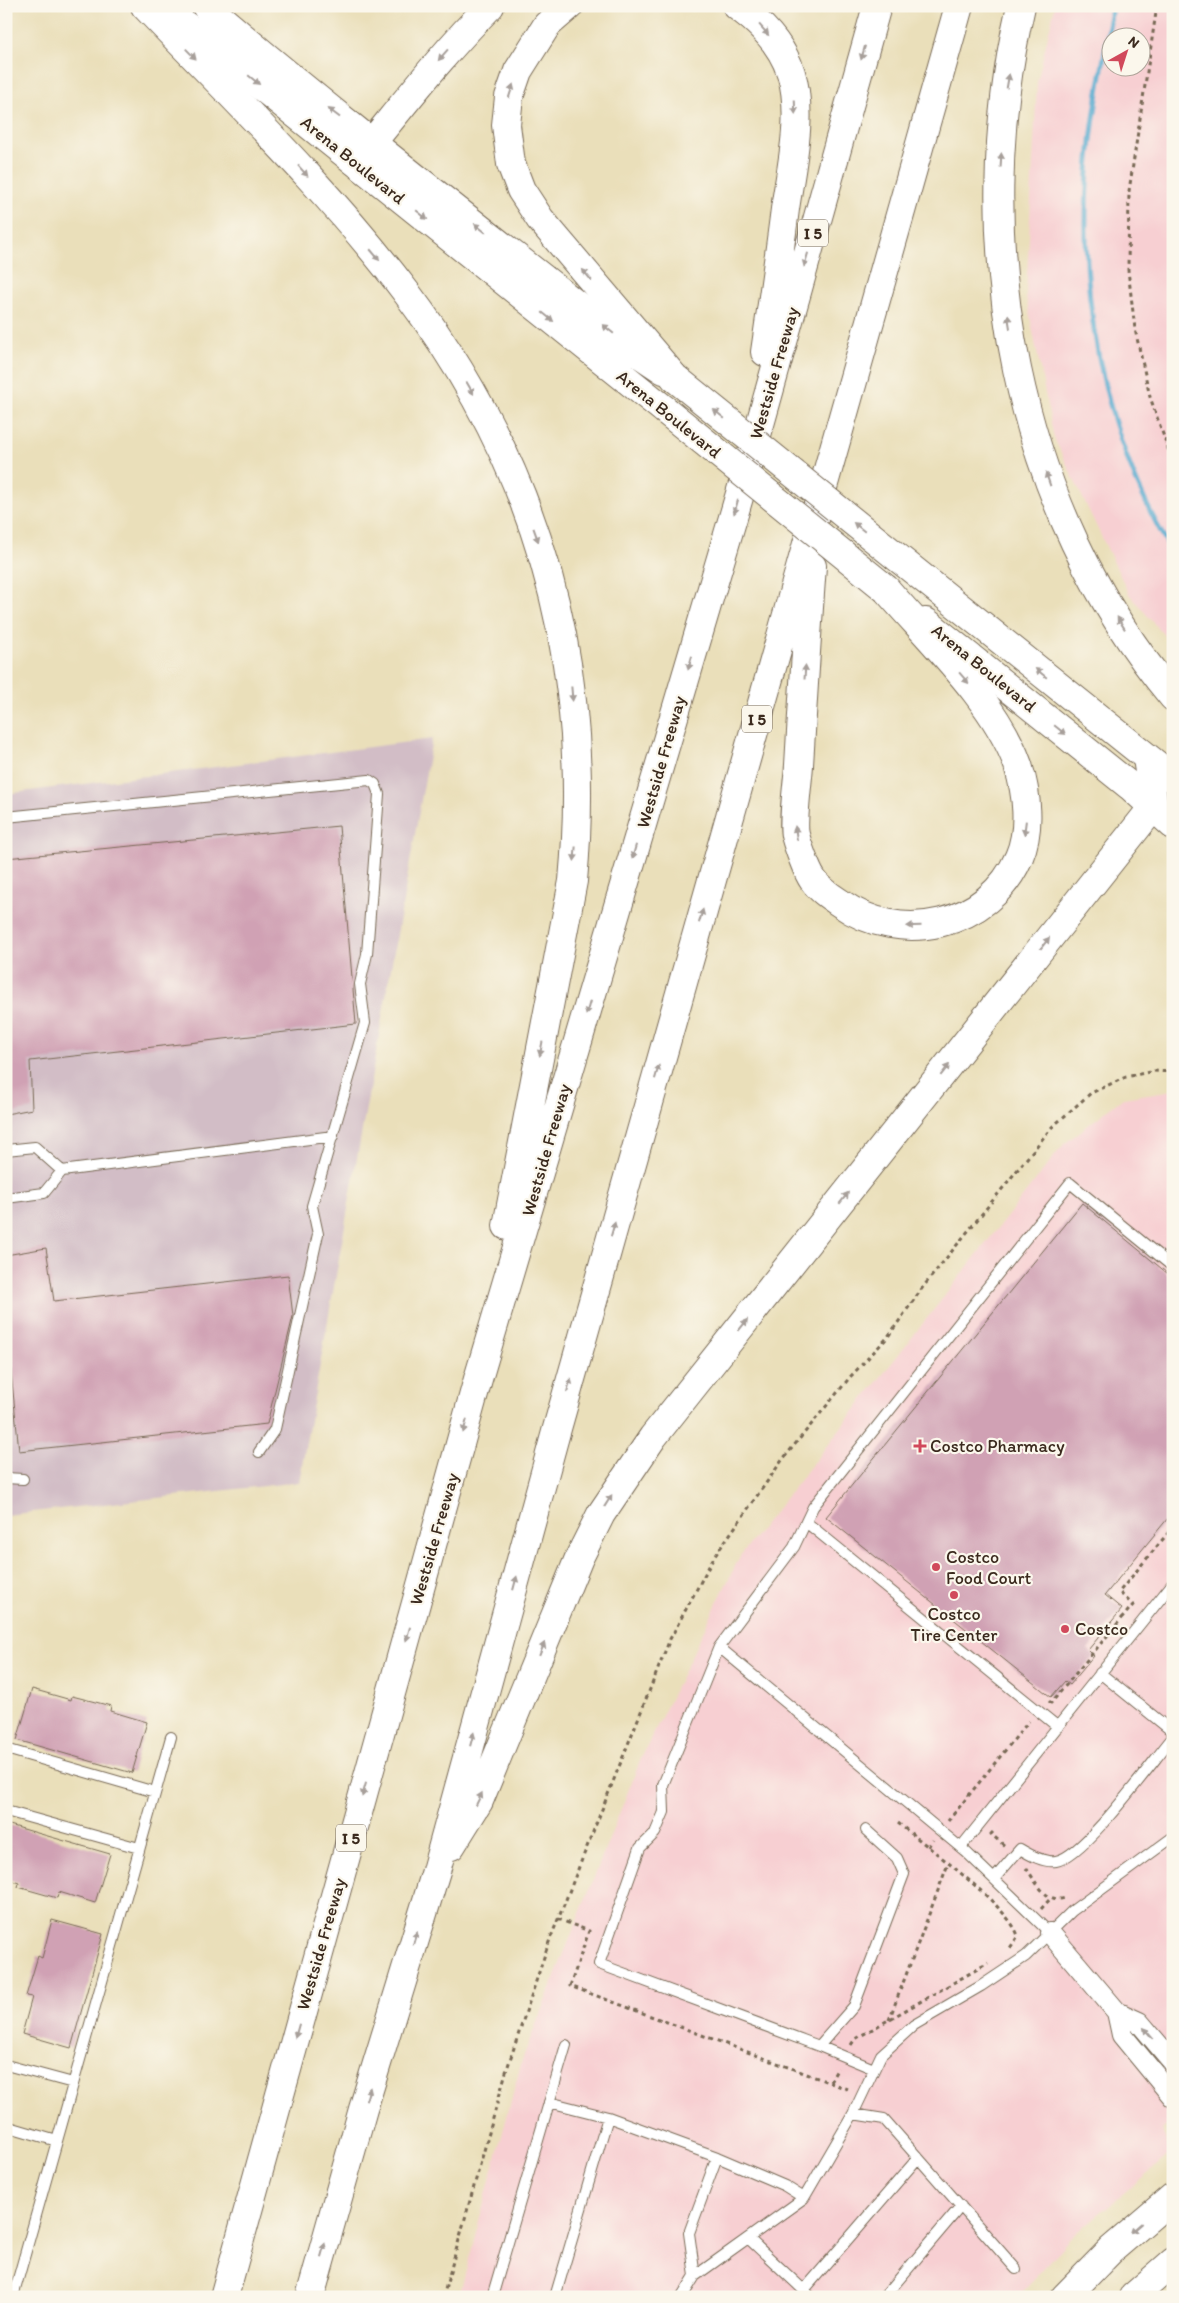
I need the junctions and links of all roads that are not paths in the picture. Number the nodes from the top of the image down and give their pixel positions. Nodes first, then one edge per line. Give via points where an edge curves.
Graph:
1 (145, 6) edge
2 (161, 6) edge
3 (206, 6) edge
4 (490, 6) edge
5 (569, 6) edge
6 (737, 6) edge
7 (876, 6) edge
8 (959, 6) edge
9 (1021, 6) edge
10 (365, 152) junction
11 (676, 378) junction
12 (750, 460) junction
13 (815, 512) junction
14 (886, 589) junction
15 (1173, 697) edge
16 (1147, 758) junction
17 (1173, 778) edge
18 (1163, 816) edge
19 (6, 817) edge
20 (333, 1136) junction
21 (6, 1150) edge
22 (62, 1171) junction
23 (6, 1198) edge
24 (1173, 1267) edge
25 (478, 1379) junction
26 (259, 1452) dead end
27 (6, 1478) edge
28 (23, 1479) dead end
29 (806, 1522) junction
30 (1173, 1583) edge
31 (719, 1647) junction
32 (1100, 1673) junction
33 (1058, 1727) junction
34 (1173, 1732) edge
35 (171, 1737) dead end
36 (1173, 1737) edge
37 (6, 1749) edge
38 (155, 1792) junction
39 (6, 1811) edge
40 (866, 1830) dead end
41 (1173, 1837) edge
42 (961, 1847) junction
43 (139, 1848) junction
44 (436, 1871) junction
45 (994, 1879) junction
46 (1050, 1933) junction
47 (1117, 2012) junction
48 (566, 2045) dead end
49 (819, 2046) junction
50 (1173, 2062) edge
51 (6, 2065) edge
52 (874, 2069) junction
53 (73, 2083) junction
54 (1173, 2097) edge
55 (549, 2102) junction
56 (853, 2114) junction
57 (608, 2118) junction
58 (6, 2126) edge
59 (57, 2141) junction
60 (717, 2157) junction
61 (918, 2158) junction
62 (1173, 2197) edge
63 (804, 2198) junction
64 (961, 2206) junction
65 (748, 2238) junction
66 (1173, 2262) edge
67 (1016, 2269) dead end
68 (695, 2276) junction
69 (807, 2293) edge
70 (13, 2297) edge
71 (224, 2297) edge
72 (310, 2297) edge
73 (492, 2297) edge
74 (555, 2297) edge
75 (682, 2297) edge
76 (884, 2297) edge
77 (1065, 2297) edge
78 (1133, 2297) edge

1 -> 25 main road via 338,210 406,291 437,336 491,425 517,482 539,542 562,634 571,680 576,741 577,837 573,881
2 -> 10 main road, Arena Boulevard
10 -> 3 main road, Arena Boulevard via 312,96
4 -> 10 main road via 460,35
11 -> 5 main road via 540,219 521,190 511,164 506,125 508,97 518,71 547,25
6 -> 12 main road via 760,24 784,55 791,75 796,120
7 -> 12 main road, Westside Freeway / I 5
8 - 13 main road, I 5
15 -> 9 main road via 1142,658 1080,556 1052,493 1030,428 1005,295 1000,207 1000,158 1006,90
11 -> 10 main road, Arena Boulevard
10 -> 14 main road, Arena Boulevard, bridge via 665,410
16 -> 11 main road, Arena Boulevard, bridge
12 -> 25 main road, Westside Freeway / I 5
14 -> 13 main road via 972,687 1001,730 1018,765 1026,811 1026,831 1019,857 1002,884 976,908 936,925 894,926 856,914 812,879 795,834
44 -> 13 main road, I 5
14 -> 18 main road, Arena Boulevard
16 - 17 main road, Arena Boulevard
16 - 18 main road
44 -> 18 main road via 480,1801 579,1558 619,1484 653,1437
19 - 20 lane via 369,780 375,784 379,794 367,954 360,984 365,1023
20 - 22 lane
20 - 26 lane via 312,1206 318,1234 274,1429
21 - 22 lane via 36,1147
22 - 23 lane via 44,1193
24 - 29 lane via 1070,1183 813,1507
25 -> 71 main road, Westside Freeway / I 5
27 - 28 lane
29 - 31 lane via 794,1547
29 - 33 lane
30 - 32 lane
31 - 42 lane
31 - 49 lane via 663,1785 664,1812 656,1832 640,1848 599,1964
32 - 33 lane
32 - 34 lane
33 - 42 lane
35 - 38 lane
36 - 45 lane via 1077,1850 1056,1862 1037,1858 1020,1849
37 - 38 lane
38 - 43 lane
39 - 43 lane
40 - 49 lane via 897,1858 904,1874 854,2006
41 - 46 lane via 1072,1911
42 - 45 lane
43 - 53 lane
72 -> 44 main road, I 5
45 - 46 lane
46 - 47 street
46 - 52 lane via 1026,1956 914,2025 881,2055
50 -> 47 street via 1139,2022
47 - 54 street via 1122,2035
48 - 55 lane
49 - 52 lane
51 - 53 lane
52 - 56 lane
53 - 59 lane
55 - 57 lane
55 - 73 lane
56 - 61 lane via 884,2119
56 - 63 lane
57 - 60 lane
57 - 74 lane
58 - 59 lane
59 - 70 lane
60 - 63 lane via 785,2186
60 - 68 lane via 689,2233
61 - 64 lane
61 - 69 lane
62 -> 77 main road via 1111,2250
63 - 65 lane
64 - 67 lane
64 - 76 lane
65 - 68 lane
65 - 69 lane
66 - 78 main road
68 - 75 lane

